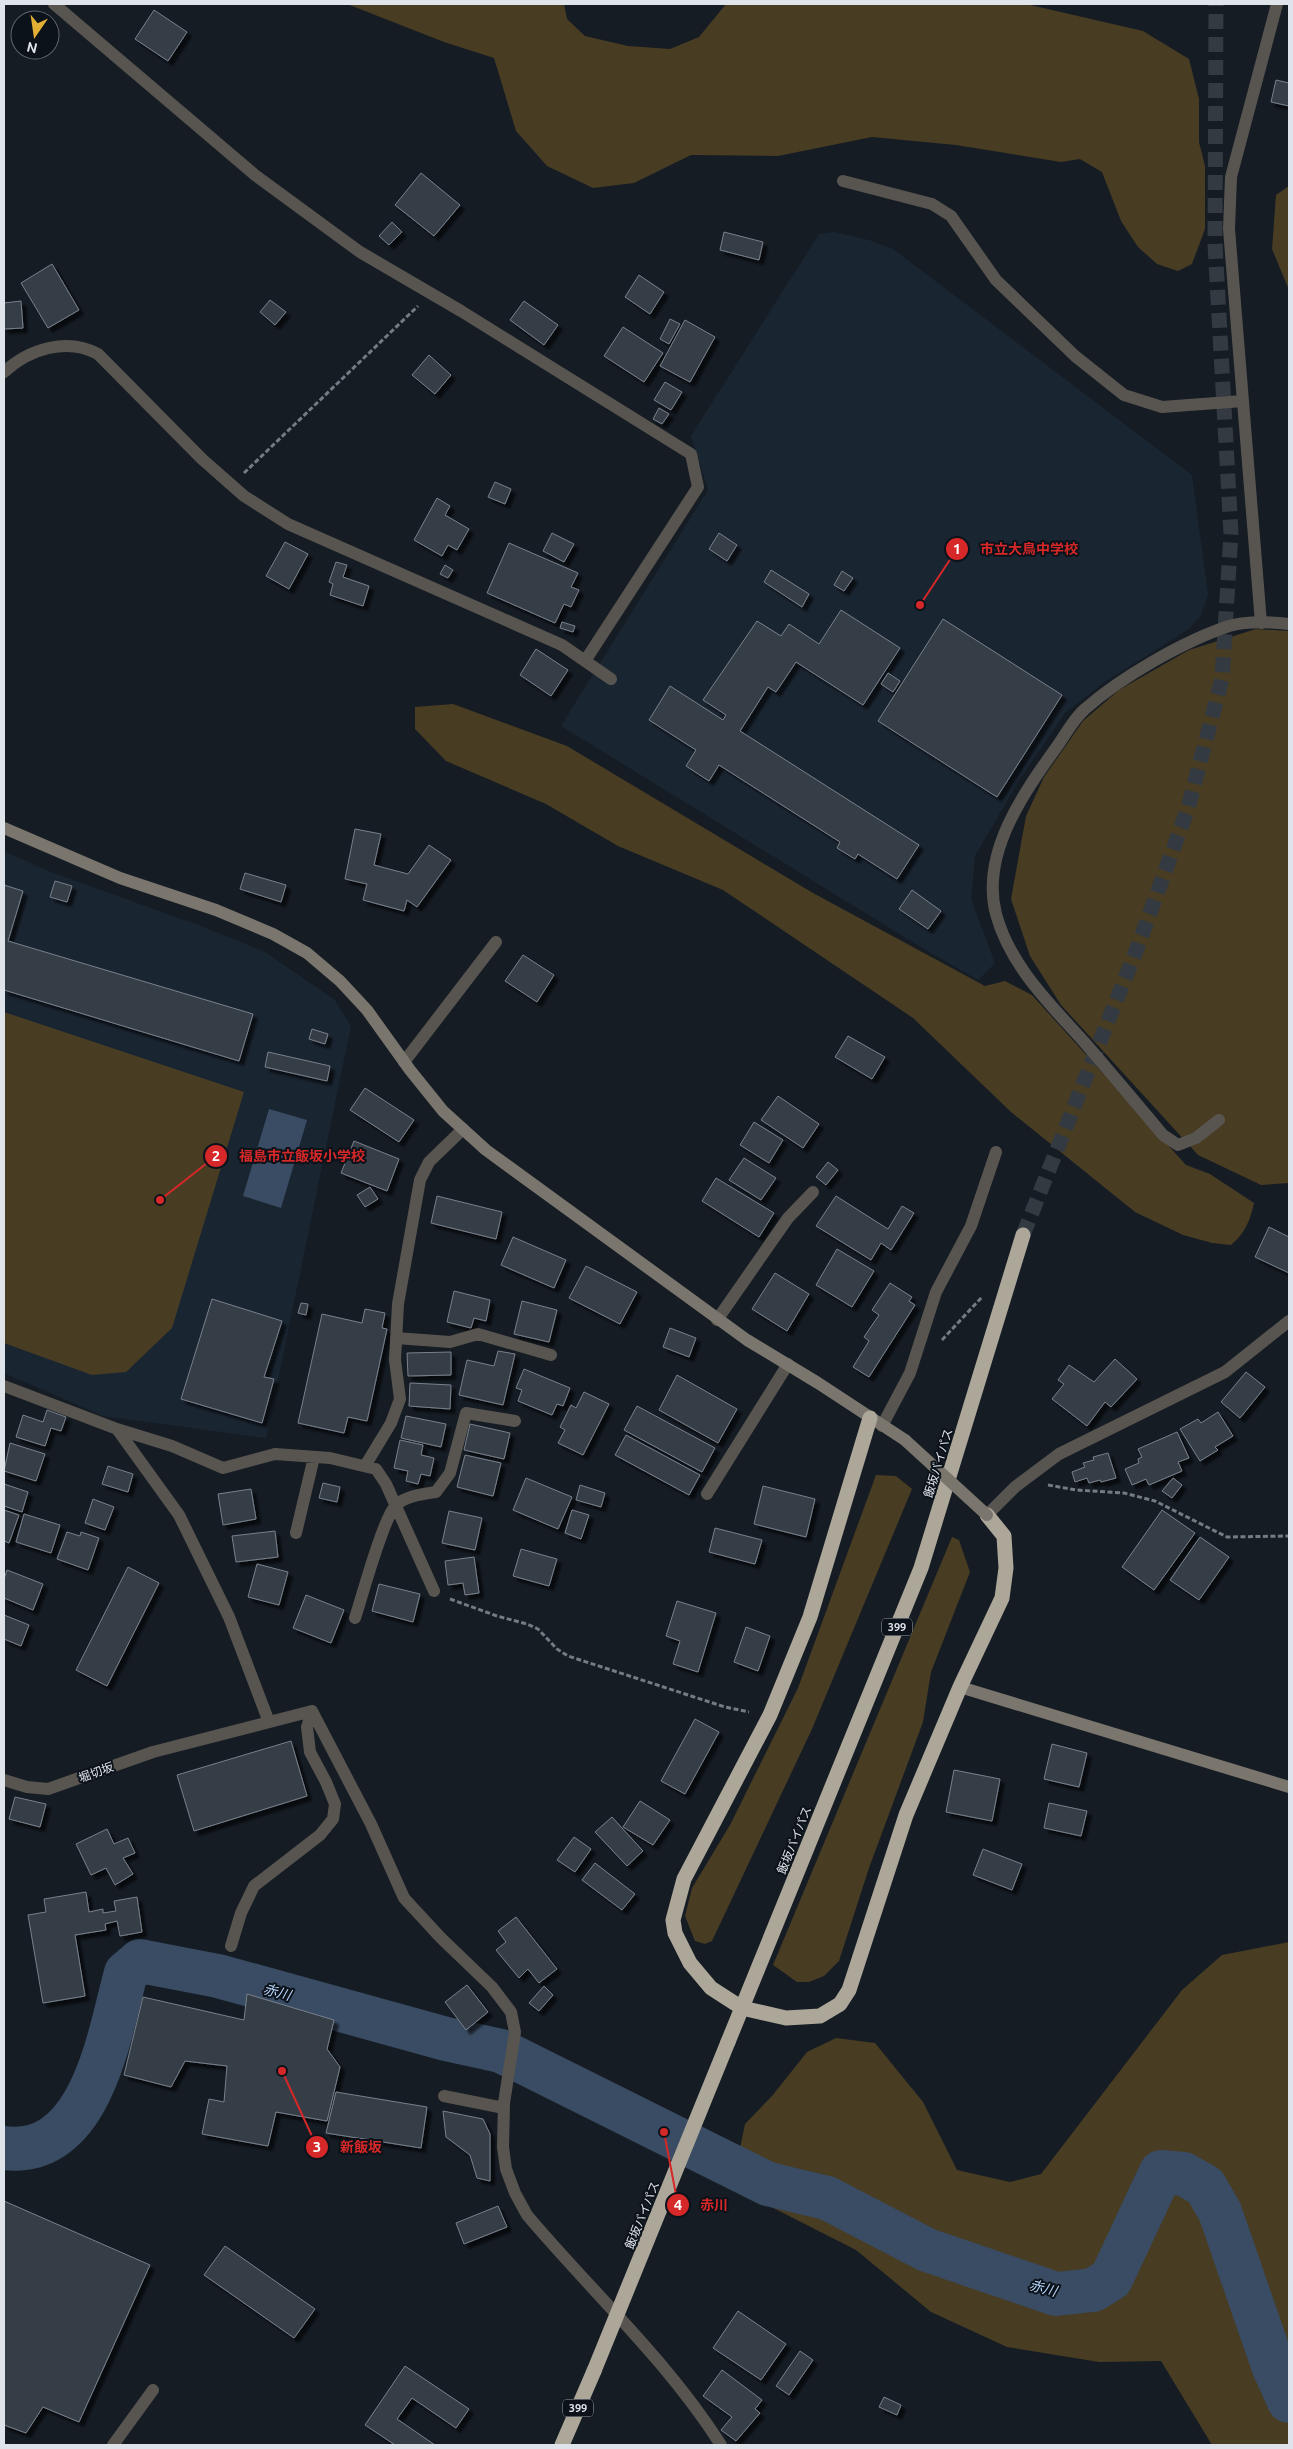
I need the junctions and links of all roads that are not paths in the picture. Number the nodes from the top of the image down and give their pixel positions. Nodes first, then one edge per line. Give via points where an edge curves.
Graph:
1 (54, 4) edge
2 (1276, 4) edge
3 (843, 181) dead end
4 (4, 372) edge
5 (1243, 402) junction
6 (1261, 624) junction
7 (1289, 624) edge
8 (585, 661) junction
9 (612, 679) dead end
10 (4, 828) edge
11 (496, 942) dead end
12 (404, 1062) junction
13 (1219, 1120) dead end
14 (463, 1130) junction
15 (996, 1152) dead end
16 (813, 1192) dead end
17 (1023, 1235) tunnel mouth
18 (718, 1320) junction
19 (1289, 1322) edge
20 (396, 1338) junction
21 (551, 1356) dead end
22 (788, 1364) junction
23 (4, 1386) edge
24 (515, 1421) dead end
25 (876, 1422) junction
26 (117, 1429) junction
27 (314, 1457) junction
28 (365, 1466) junction
29 (707, 1494) dead end
30 (396, 1506) junction
31 (987, 1515) junction
32 (296, 1534) dead end
33 (434, 1591) road end
34 (355, 1618) dead end
35 (960, 1687) junction
36 (312, 1711) junction
37 (269, 1722) junction
38 (4, 1780) edge
39 (1289, 1787) edge
40 (231, 1946) dead end
41 (742, 2008) junction
42 (444, 2096) dead end
43 (504, 2108) junction
44 (153, 2390) dead end
45 (113, 2445) edge
46 (562, 2445) edge
47 (721, 2445) edge

1 - 8 street via 255,175 360,252 691,454 698,487
2 - 5 street via 1231,177 1229,229
3 - 5 street via 932,204 951,216 996,280 1075,356 1124,395 1162,407
4 - 8 street via 32,354 60,345 89,349 98,354 202,459 244,496 288,524 545,637
5 - 6 street
6 - 7 street
6 - 13 street via 1230,626 1174,651 1112,688 1084,710 1035,776 1010,817 996,864 993,894 1001,930 1024,975 1163,1136 1178,1145 1196,1138
8 - 9 street
10 - 12 street via 120,878 216,910 298,948 347,988
11 - 12 street
12 - 14 street via 443,1111
14 - 18 street via 544,1194
14 - 20 street via 429,1162 420,1180 398,1304
15 - 25 street via 971,1226 936,1292 910,1373
16 - 18 street via 788,1218
17 - 41 highway, 飯坂バイパス / 399 via 921,1568
18 - 22 street
19 - 31 street via 1225,1372 1059,1454 1015,1486
20 - 21 street via 450,1342 478,1334
20 - 28 street via 400,1399 391,1423
22 - 25 street
22 - 29 street
23 - 26 street
24 - 30 street via 466,1412 450,1473 436,1492 415,1496
25 - 31 street, bridge via 905,1440
25 - 41 highway via 810,1617 770,1715 684,1879 673,1920 675,1933 690,1963 711,1988
26 - 27 street via 172,1446 223,1468 274,1454
26 - 37 street via 179,1515 228,1616
27 - 28 street
27 - 32 street
28 - 30 street via 376,1468
30 - 33 street
30 - 34 street via 385,1527
31 - 35 highway via 1004,1536 1006,1568 1002,1598
35 - 39 street
35 - 41 highway via 906,1815 864,1951 840,2004 820,2016 803,2018
36 - 37 street, 堀切坂
36 - 40 street via 306,1727 310,1752 335,1804 333,1819 320,1835 254,1886
36 - 43 street via 371,1824 404,1898 440,1938 492,1987 511,2012 515,2032
37 - 38 street, 堀切坂 via 153,1752 48,1789
41 - 46 highway, 飯坂バイパス / 399, bridge
42 - 43 street
43 - 47 street via 506,2169 526,2215 649,2350 700,2411
44 - 45 street

